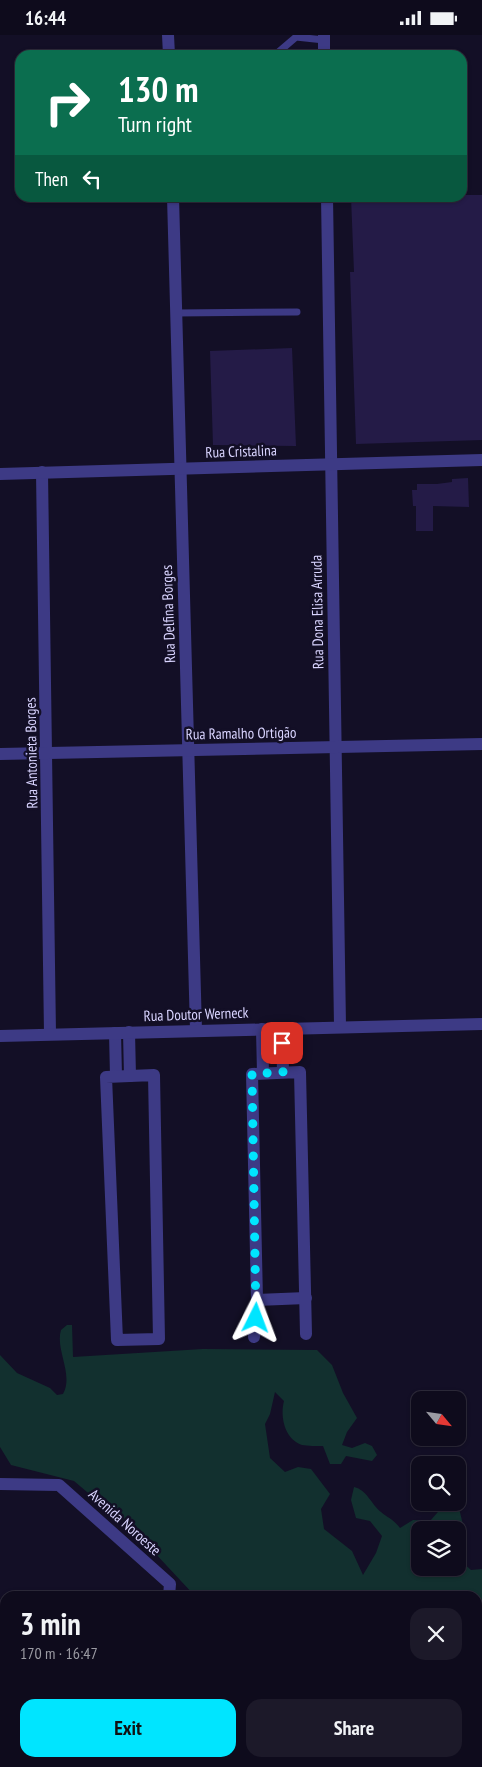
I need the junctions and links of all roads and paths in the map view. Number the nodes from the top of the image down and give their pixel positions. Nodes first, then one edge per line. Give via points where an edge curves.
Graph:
1 (168, 35) edge
2 (324, 37) edge
3 (169, 50) edge
4 (281, 50) edge
5 (324, 50) edge
6 (173, 202) edge
7 (327, 202) edge
8 (297, 311) dead end
9 (176, 313) junction
10 (482, 460) edge
11 (331, 465) junction
12 (181, 469) junction
13 (42, 472) junction
14 (0, 474) edge
15 (482, 744) edge
16 (336, 747) junction
17 (188, 750) junction
18 (47, 753) junction
19 (0, 754) edge
20 (482, 1024) edge
21 (340, 1027) junction
22 (282, 1028) junction
23 (262, 1029) junction
24 (196, 1030) junction
25 (129, 1032) junction
26 (115, 1033) junction
27 (50, 1034) junction
28 (0, 1036) edge
29 (283, 1072) junction
30 (263, 1073) junction
31 (116, 1076) junction
32 (130, 1076) junction
33 (306, 1298) junction
34 (257, 1300) junction
35 (306, 1334) dead end
36 (254, 1337) dead end
37 (0, 1484) edge
38 (170, 1590) edge

1 - 3 street
2 - 4 lane via 296,37
2 - 5 street
6 - 9 street, Rua Delfina Borges
7 - 11 street, Rua Dona Elisa Arruda
8 - 9 lane
9 - 12 street, Rua Delfina Borges
10 - 11 street, Rua Cristalina
11 - 12 street, Rua Cristalina
11 - 16 street, Rua Dona Elisa Arruda
12 - 13 street, Rua Cristalina
12 - 17 street, Rua Delfina Borges
13 - 14 street, Rua Cristalina
13 - 18 street, Rua Antonieta Borges
15 - 16 street, Rua Ramalho Ortigão
16 - 17 street, Rua Ramalho Ortigão
16 - 21 street, Rua Dona Elisa Arruda
17 - 18 street, Rua Ramalho Ortigão
17 - 24 street, Rua Delfina Borges
18 - 19 street, Rua Ramalho Ortigão
18 - 27 street, Rua Antonieta Borges
20 - 21 street, Rua Doutor Werneck
21 - 22 street, Rua Doutor Werneck
22 - 23 street, Rua Doutor Werneck
22 - 29 street
23 - 24 street, Rua Doutor Werneck
23 - 30 street
24 - 25 street, Rua Doutor Werneck
25 - 26 street, Rua Doutor Werneck
25 - 32 street
26 - 27 street, Rua Doutor Werneck
26 - 31 street
27 - 28 street, Rua Doutor Werneck
29 - 30 street
29 - 33 street via 300,1072
30 - 34 street via 252,1074
31 - 32 street
31 - 32 street via 106,1077 117,1340 160,1339 154,1075
33 - 34 street
33 - 35 street
34 - 36 street
37 - 38 street, Avenida Noroeste via 59,1485

